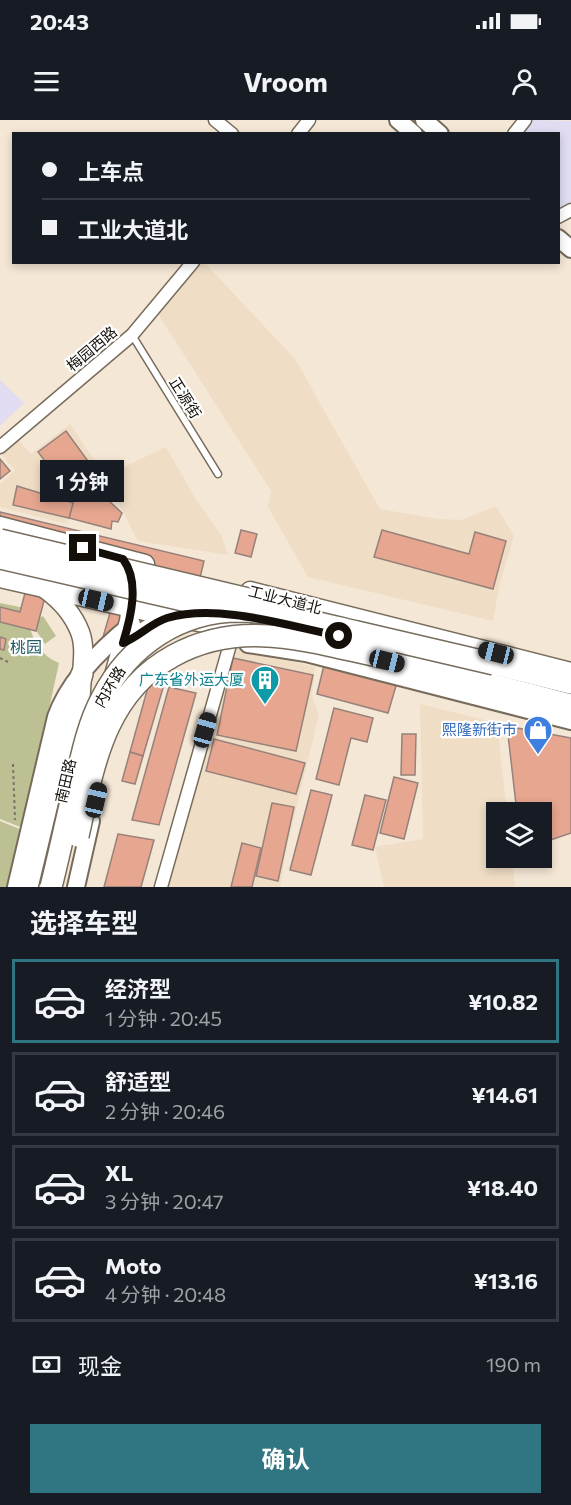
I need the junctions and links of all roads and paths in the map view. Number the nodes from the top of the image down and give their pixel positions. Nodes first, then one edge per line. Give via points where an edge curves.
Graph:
1 (215, 120) edge
2 (309, 120) edge
3 (398, 120) edge
4 (423, 120) edge
5 (525, 120) edge
6 (230, 132) edge
7 (300, 132) edge
8 (412, 132) edge
9 (438, 132) edge
10 (516, 132) edge
11 (191, 264) edge
12 (132, 335) junction
13 (0, 447) edge
14 (218, 474) dead end
15 (0, 526) edge
16 (25, 532) junction
17 (0, 540) edge
18 (64, 543) junction
19 (0, 558) edge
20 (123, 559) junction
21 (2, 578) edge
22 (211, 581) junction
23 (43, 588) junction
24 (140, 610) junction
25 (175, 617) junction
26 (416, 633) junction
27 (339, 636) junction
28 (212, 638) junction
29 (124, 639) junction
30 (231, 641) junction
31 (0, 658) edge
32 (387, 658) junction
33 (8, 662) dead end
34 (494, 664) junction
35 (571, 672) edge
36 (82, 674) junction
37 (571, 683) edge
38 (571, 693) edge
39 (571, 706) edge
40 (571, 721) edge
41 (13, 764) dead end
42 (16, 826) dead end
43 (16, 887) edge
44 (27, 887) edge
45 (42, 887) edge
46 (51, 887) edge
47 (59, 887) edge
48 (66, 887) edge
49 (76, 887) edge
50 (161, 887) edge

1 - 6 street
2 - 7 street
3 - 8 main road
4 - 9 main road
5 - 10 street
11 - 12 street, 梅园西路
12 - 13 street, 梅园西路
12 - 14 lane, 正源街
15 - 16 main road, 工业大道北
16 - 18 main road, 工业大道北
16 - 21 main road via 33,556 28,570 24,575
17 - 34 highway, bridge via 330,618
18 - 20 main road, 工业大道北
18 - 23 main road via 69,551 67,569 60,580
19 - 32 highway, bridge via 233,612
20 - 22 main road, 工业大道北
20 - 24 main road, 南田路
21 - 23 main road
22 - 24 main road
22 - 25 main road
22 - 26 main road, 工业大道北
23 - 24 main road
23 - 36 main road, 南田路 via 68,611 80,632
24 - 25 main road
24 - 29 main road, 南田路
25 - 27 main road via 243,617
25 - 28 main road
25 - 29 main road
25 - 39 main road via 387,661
26 - 27 main road
26 - 35 main road, 工业大道北
27 - 38 street
28 - 30 main road
28 - 49 main road via 197,637 168,649 142,668 127,689 113,730
29 - 36 main road
29 - 47 main road, 南田路 via 88,764
30 - 40 main road via 306,653
30 - 50 street
31 - 33 path
32 - 39 highway, 内环路
32 - 48 highway, 内环路, bridge via 289,638 246,635 194,646 158,665 137,683 108,729
34 - 37 highway, 内环路
34 - 46 highway, 内环路, bridge via 254,612 207,615 163,631 123,664 100,700 80,763
36 - 43 main road via 62,700
36 - 44 highway
36 - 45 main road, 南田路 via 79,723
41 - 42 path

